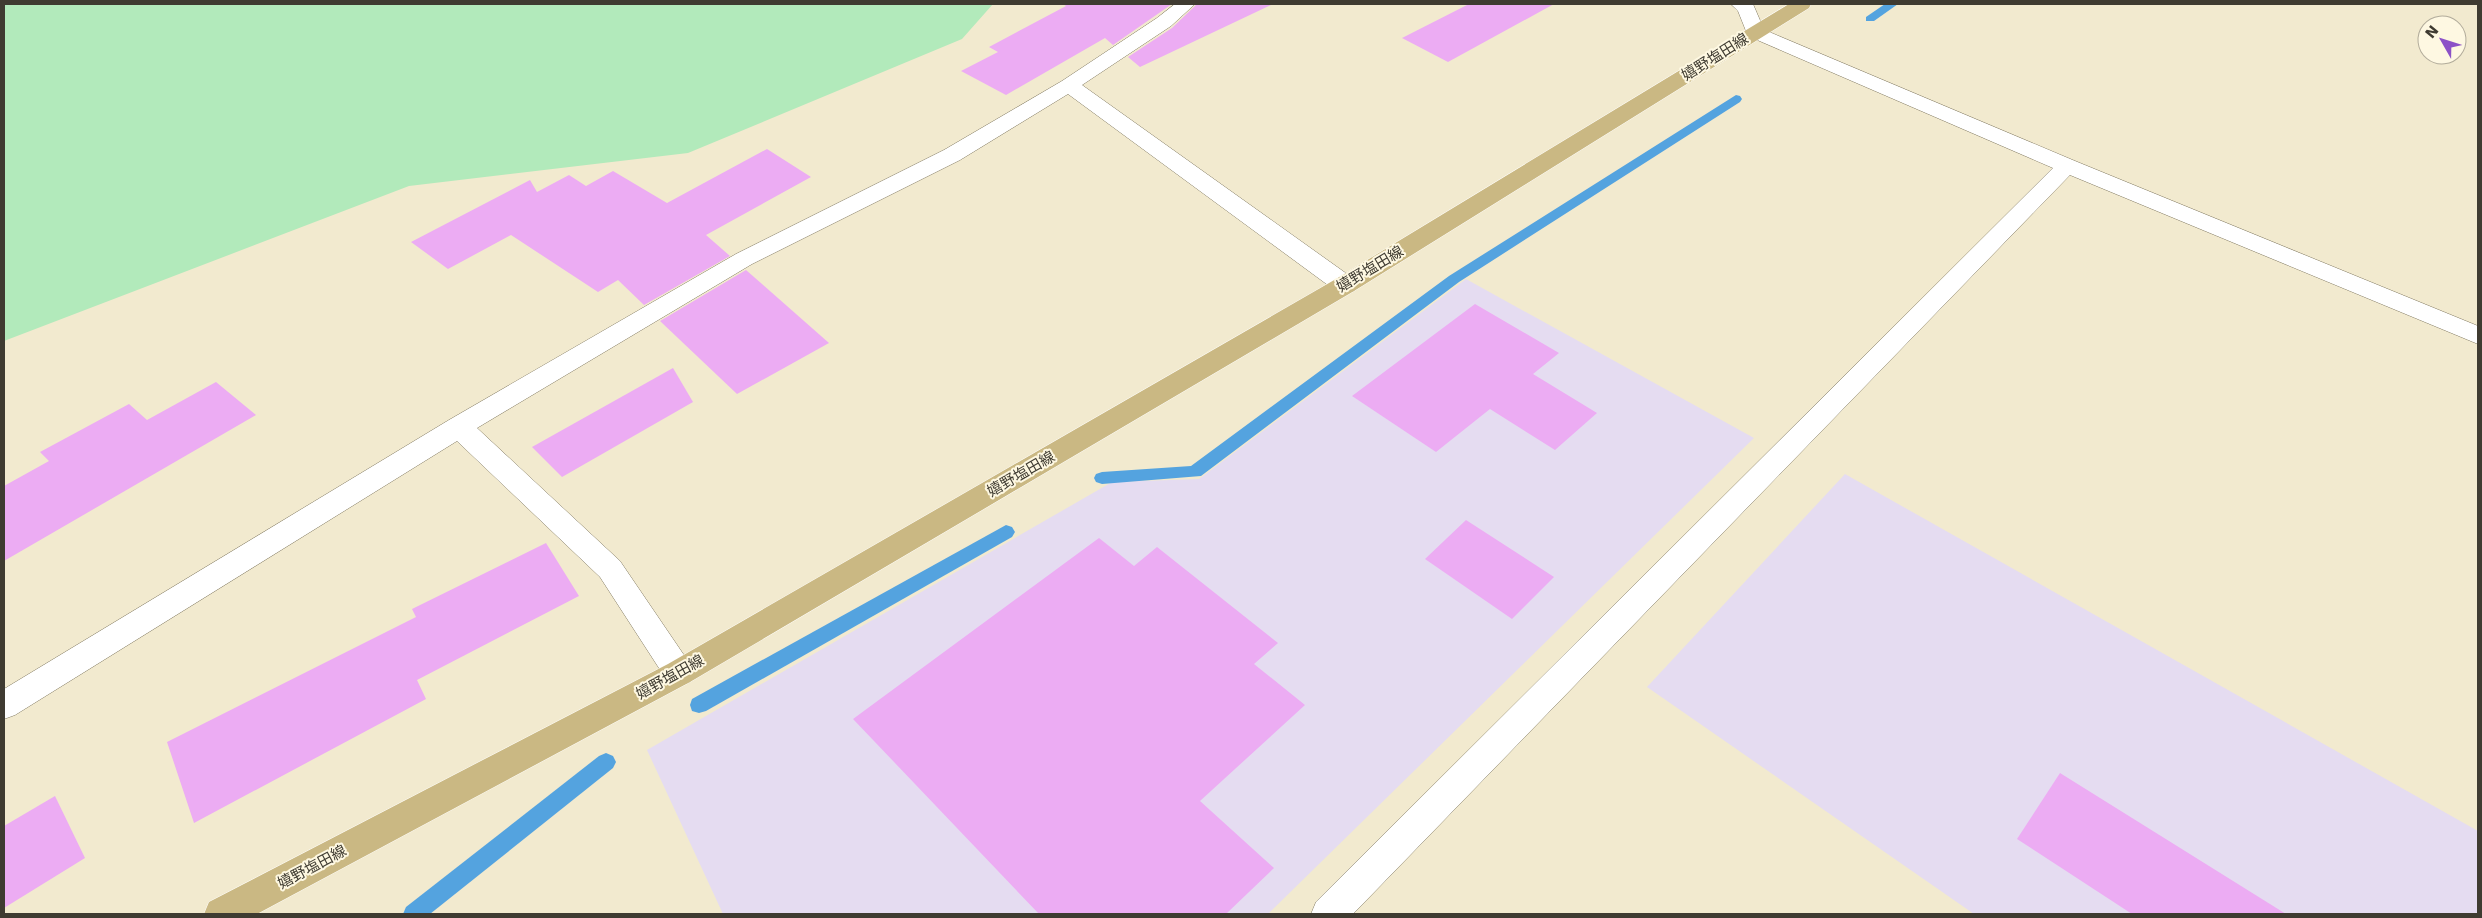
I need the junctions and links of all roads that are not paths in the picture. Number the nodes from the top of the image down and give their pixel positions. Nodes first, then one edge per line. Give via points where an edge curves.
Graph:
1 (1186, 4) edge
2 (1740, 4) edge
3 (1802, 4) edge
4 (1755, 32) junction
5 (1070, 85) junction
6 (2067, 166) junction
7 (1346, 285) junction
8 (2478, 336) edge
9 (459, 427) junction
10 (679, 674) junction
11 (4, 705) edge
12 (222, 914) edge
13 (1329, 914) edge

1 - 5 street
2 - 4 street via 1746,8
3 - 4 main road, 嬉野塩田線
4 - 6 street
4 - 7 main road, 嬉野塩田線
5 - 7 street
5 - 9 street via 952,155 744,259
6 - 8 street
6 - 13 street
7 - 10 main road, 嬉野塩田線
9 - 10 street via 610,569
9 - 11 street
10 - 12 main road, 嬉野塩田線

